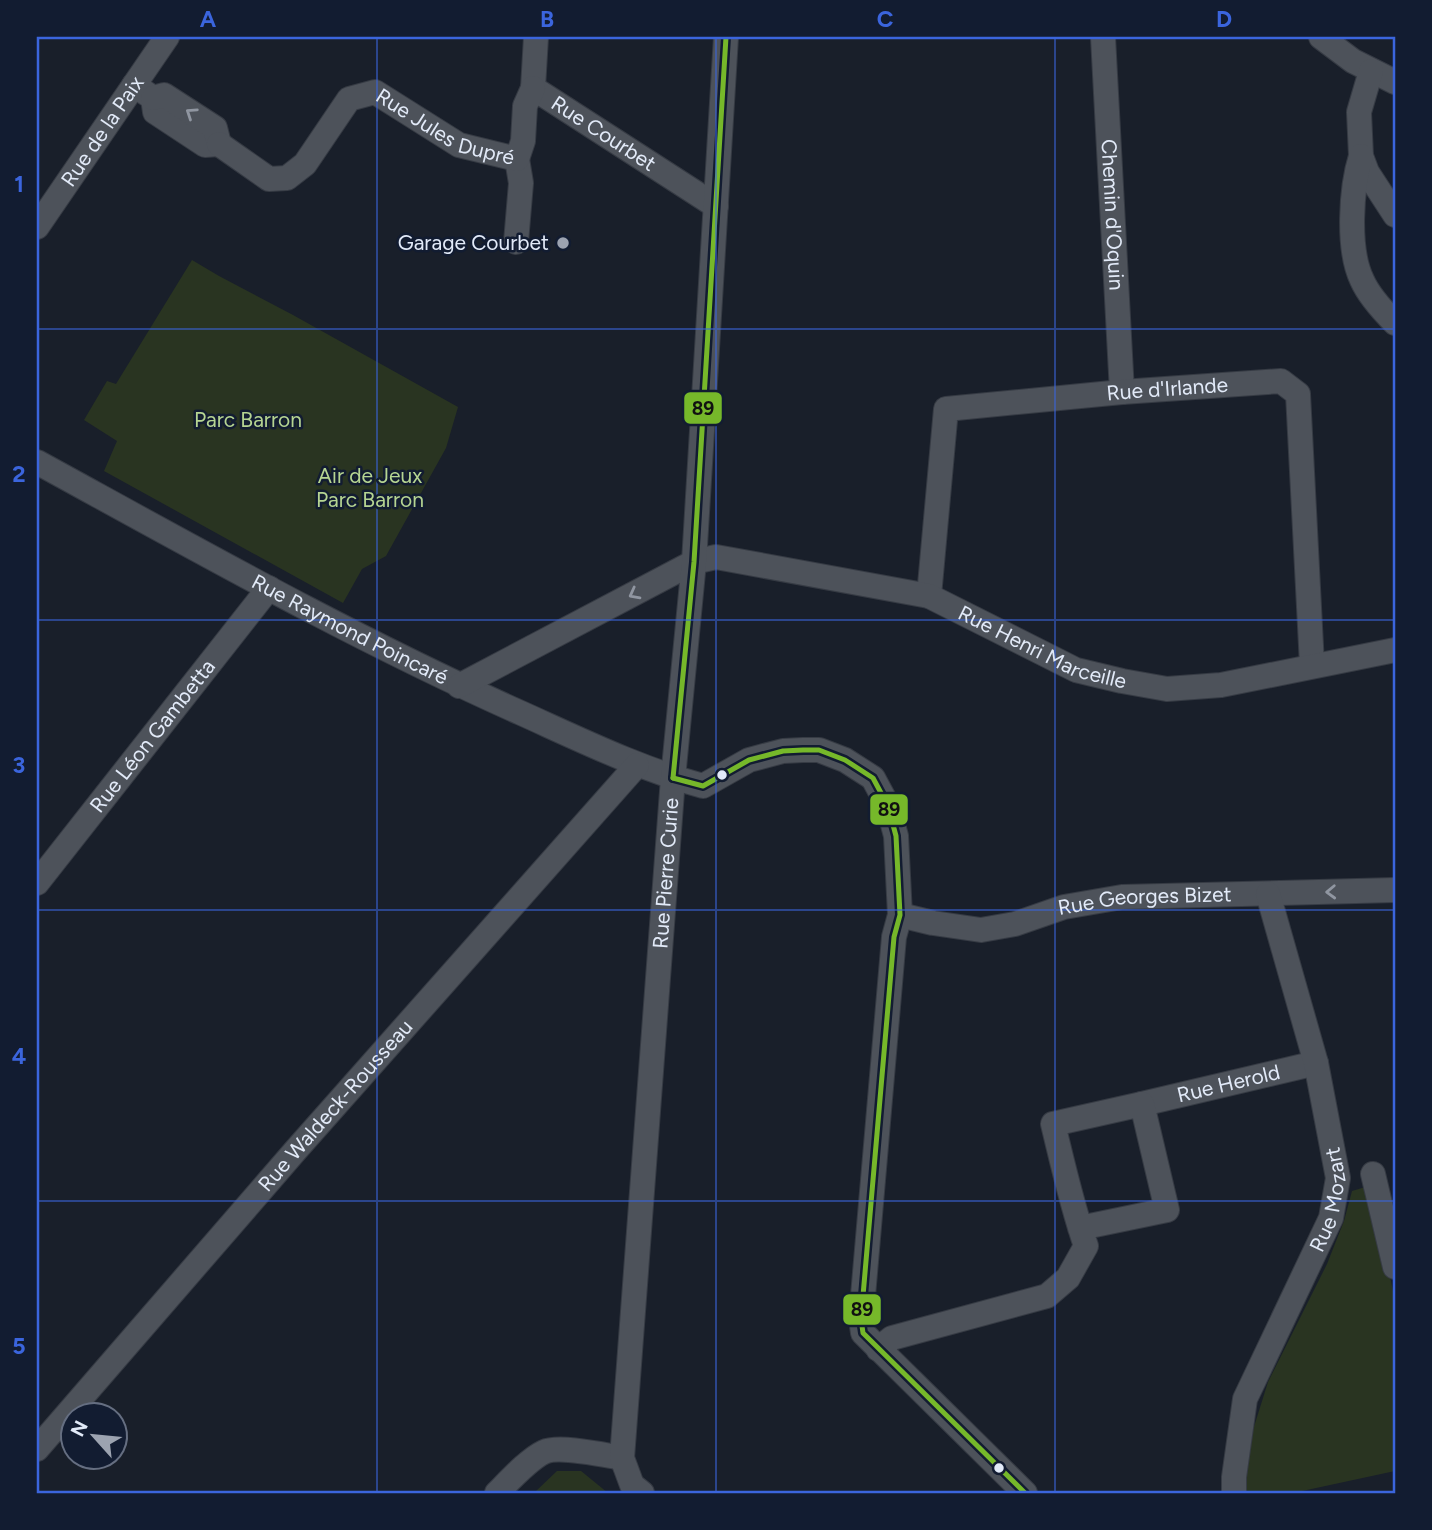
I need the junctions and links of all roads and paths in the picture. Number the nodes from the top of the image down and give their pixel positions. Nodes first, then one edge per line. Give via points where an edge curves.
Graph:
1 (167, 37) edge
2 (537, 37) edge
3 (726, 37) edge
4 (1103, 37) edge
5 (1321, 37) edge
6 (1371, 71) junction
7 (1395, 82) edge
8 (533, 88) junction
9 (144, 92) junction
10 (1361, 156) junction
11 (517, 159) junction
12 (1387, 191) edge
13 (716, 206) junction
14 (1395, 215) edge
15 (37, 228) edge
16 (516, 242) dead end
17 (1395, 323) edge
18 (1122, 392) junction
19 (37, 462) edge
20 (694, 562) junction
21 (269, 588) junction
22 (929, 596) junction
23 (1395, 650) edge
24 (1312, 666) junction
25 (459, 686) junction
26 (637, 765) junction
27 (673, 778) junction
28 (37, 883) edge
29 (1395, 890) edge
30 (1268, 894) junction
31 (900, 915) junction
32 (1316, 1063) junction
33 (1142, 1104) junction
34 (1384, 1171) edge
35 (1338, 1178) junction
36 (1080, 1228) junction
37 (1395, 1267) edge
38 (878, 1349) junction
39 (37, 1449) edge
40 (622, 1458) junction
41 (637, 1489) edge
42 (497, 1493) edge
43 (1025, 1493) edge
44 (1234, 1493) edge

1 - 9 street, Rue de la Paix
2 - 8 street, Rue Courbet
3 - 13 street, Rue Pierre Curie
4 - 18 street, Chemin d'Oquin
5 - 6 street
6 - 7 street
6 - 10 street via 1359,112
8 - 11 street via 525,106
8 - 13 street, Rue Courbet
9 - 11 street, Rue Jules Dupré via 164,95 215,128 219,144 270,179 287,178 305,164 349,99 375,92 459,145
9 - 15 street, Rue de la Paix
10 - 12 street via 1367,172
10 - 17 street via 1354,187 1354,250 1362,280
11 - 16 street, Rue Jules Dupré via 521,183
12 - 14 street
13 - 20 street, Rue Pierre Curie
18 - 22 street, Rue d'Irlande via 946,409
18 - 24 street, Rue d'Irlande via 1281,381 1298,394
19 - 21 street, Rue Raymond Poincaré
20 - 22 street, Rue Henri Marceille via 716,557
20 -> 25 street
20 - 27 street, Rue Pierre Curie
21 - 25 street, Rue Raymond Poincaré
21 - 28 street, Rue Léon Gambetta
22 - 24 street, Rue Henri Marceille via 1076,670 1122,681 1167,689 1221,685
23 - 24 street, Rue Henri Marceille
25 - 26 street, Rue Raymond Poincaré
26 - 27 street, Rue Raymond Poincaré
26 - 39 street, Rue Waldeck-Rousseau
27 - 31 street, Rue Raymond Poincaré via 703,786 749,760 783,751 819,750 845,760 873,778 888,806 896,836
27 - 40 street, Rue Pierre Curie
29 -> 30 street, Rue Georges Bizet
30 - 31 street, Rue Georges Bizet via 1103,900 981,930
30 - 32 street, Rue Mozart
31 - 38 street, Rue Raymond Poincaré via 894,937 861,1319 863,1334
32 - 33 street, Rue Herold
32 - 35 street, Rue Mozart
33 - 36 street via 1167,1210
33 - 36 street, Rue Herold via 1053,1124
34 - 35 street
34 - 37 street
35 - 44 street, Rue Mozart via 1331,1218 1245,1399
36 - 38 street via 1086,1246 1068,1278 1047,1296 891,1338
38 - 43 street, Rue Raymond Poincaré
40 - 41 street, Rue Pierre Curie
40 - 42 street via 565,1450 545,1452

